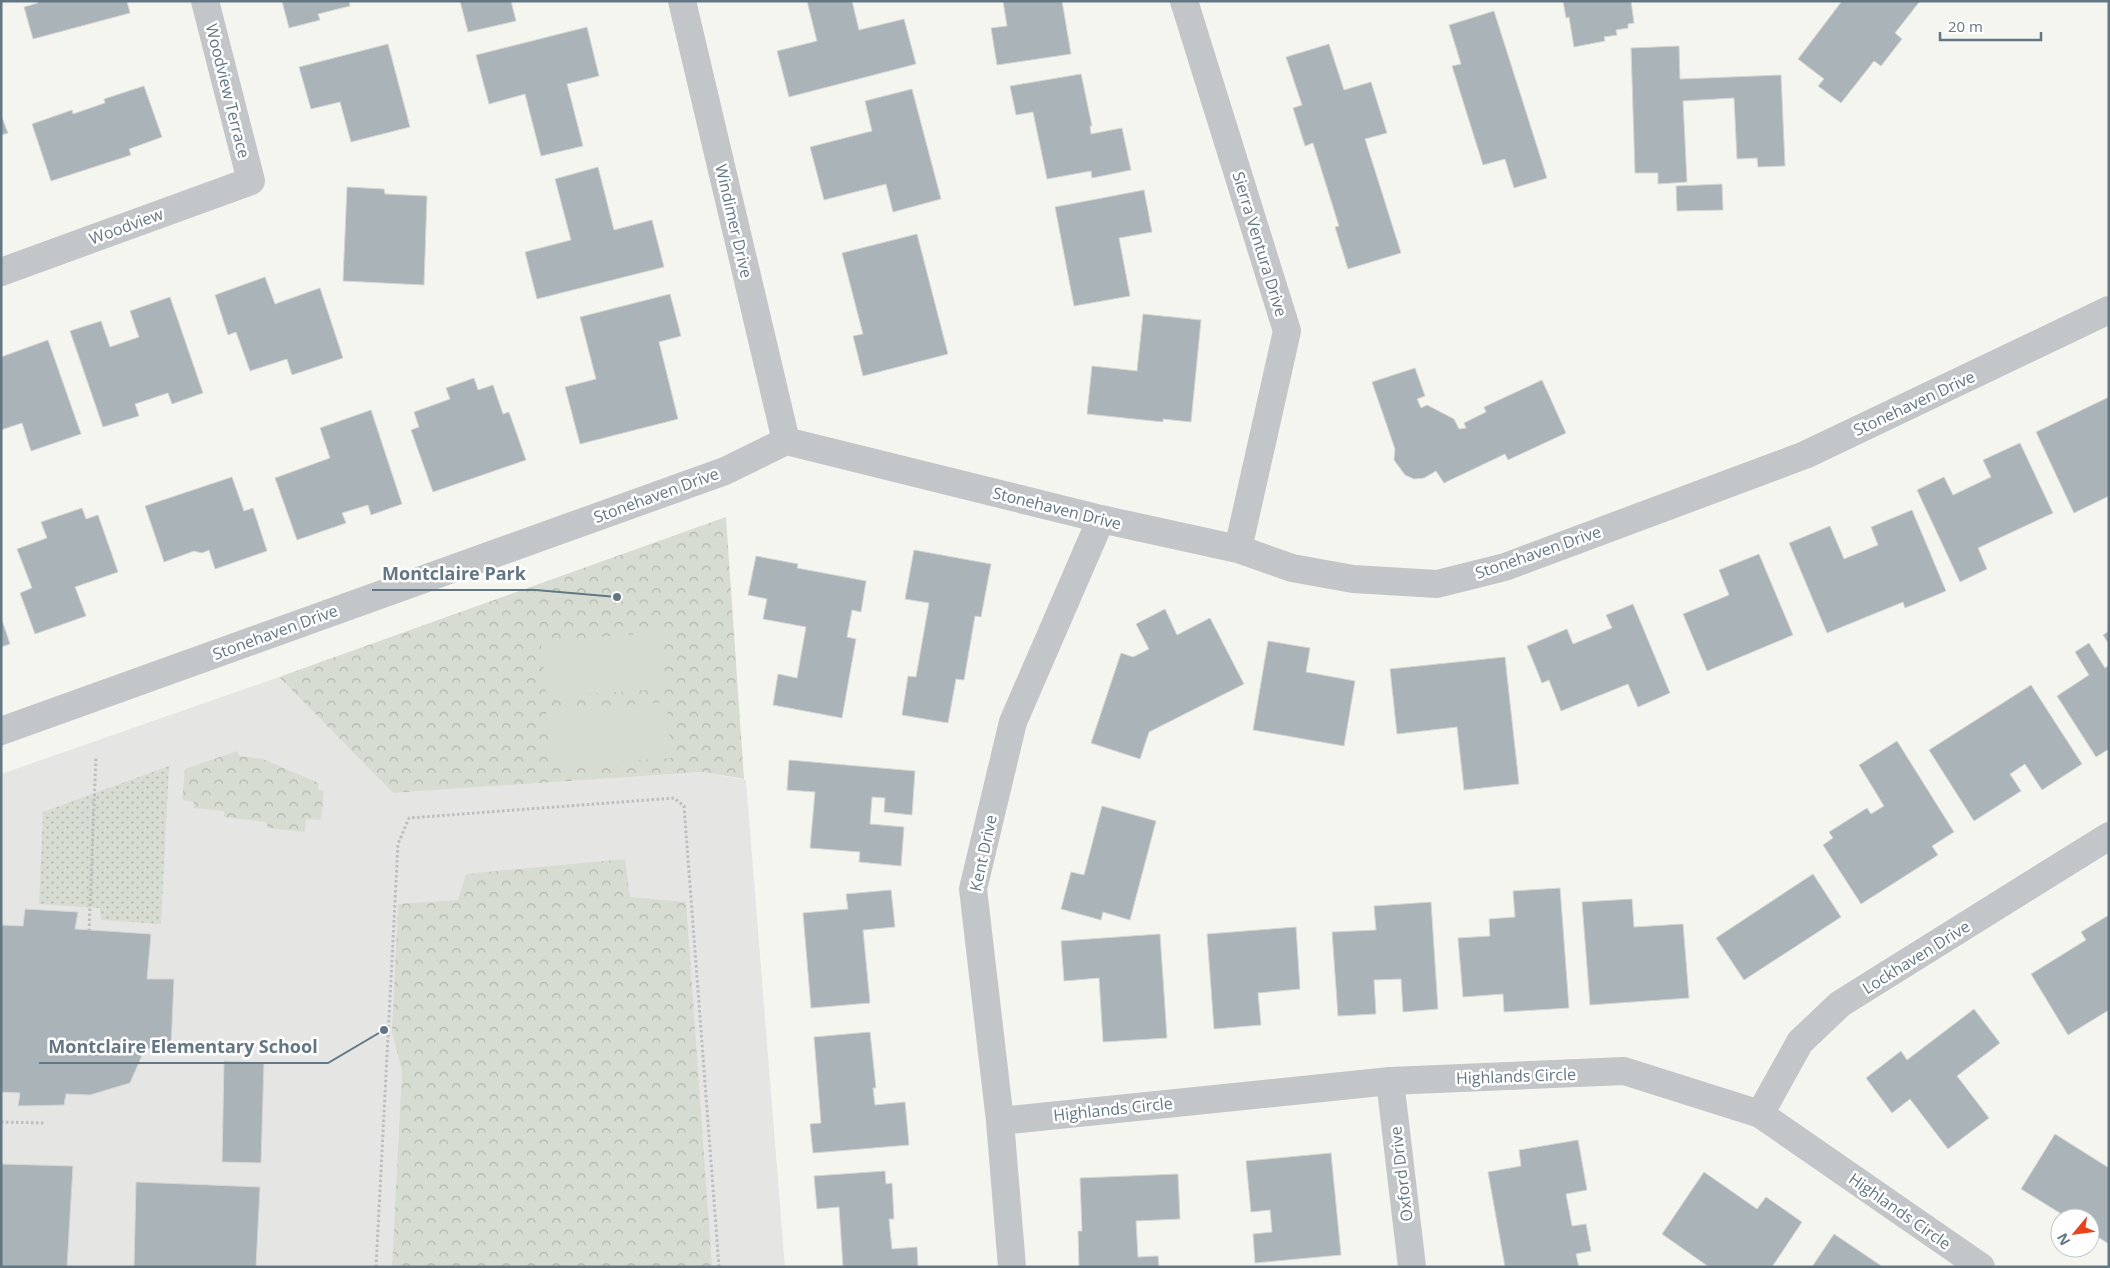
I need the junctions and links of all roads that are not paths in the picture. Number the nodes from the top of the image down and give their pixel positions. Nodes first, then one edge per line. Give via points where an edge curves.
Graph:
1 (205, 1) edge
2 (682, 1) edge
3 (1184, 1) edge
4 (251, 181) joint
5 (1, 272) edge
6 (2109, 310) edge
7 (786, 441) junction
8 (1101, 518) junction
9 (1238, 549) junction
10 (1, 731) edge
11 (2109, 836) edge
12 (1390, 1081) junction
13 (1760, 1114) junction
14 (1000, 1121) junction
15 (1012, 1267) edge
16 (1412, 1267) edge
17 (1981, 1267) edge

1 - 4 street, Woodview Terrace
2 - 7 street, Windimer Drive
3 - 9 street, Sierra Ventura Drive via 1287,331
4 - 5 street, Woodview
6 - 9 street, Stonehaven Drive via 1805,455 1505,567 1437,584 1354,579 1292,568
7 - 8 street, Stonehaven Drive
7 - 10 street, Stonehaven Drive via 724,470
8 - 9 street, Stonehaven Drive
8 - 14 street, Kent Drive via 1013,722 973,889
11 - 13 street, Lockhaven Drive via 1840,1004 1800,1042
12 - 13 street, Highlands Circle via 1624,1071
12 - 14 street, Highlands Circle
12 - 16 street, Oxford Drive
13 - 17 street, Highlands Circle
14 - 15 street, Kent Drive

